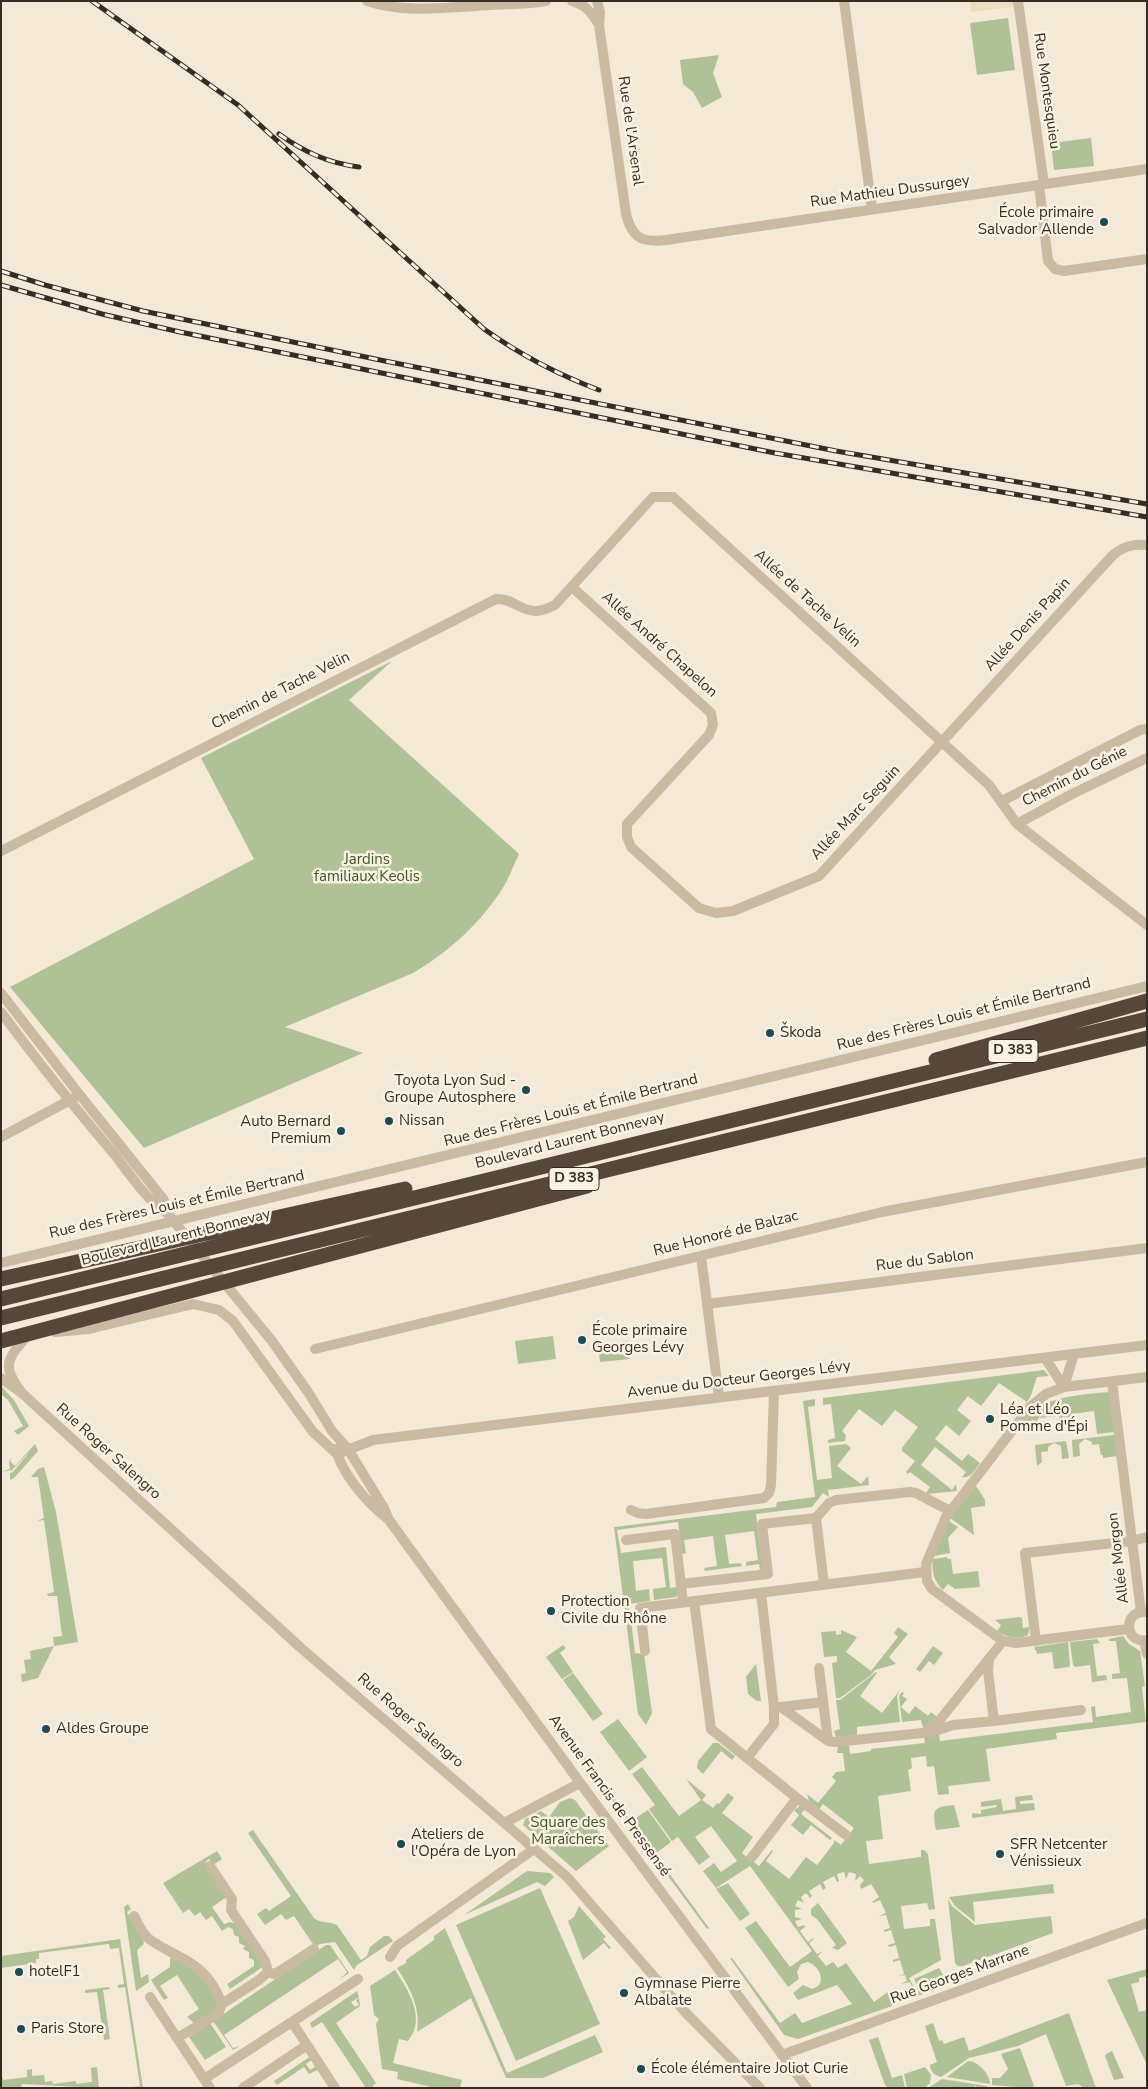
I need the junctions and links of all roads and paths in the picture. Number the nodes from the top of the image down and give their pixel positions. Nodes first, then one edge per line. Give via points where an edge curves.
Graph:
1 (367, 1) edge
2 (492, 1) edge
3 (546, 1) edge
4 (572, 1) edge
5 (597, 1) edge
6 (844, 1) edge
7 (1018, 1) edge
8 (479, 5) junction
9 (599, 25) junction
10 (1147, 169) edge
11 (1042, 185) junction
12 (872, 210) junction
13 (638, 237) joint
14 (1147, 259) edge
15 (1147, 545) edge
16 (572, 587) junction
17 (1147, 729) edge
18 (942, 742) junction
19 (1147, 758) edge
20 (1002, 801) junction
21 (1017, 824) junction
22 (1, 850) edge
23 (699, 908) joint
24 (1147, 925) edge
25 (1147, 986) edge
26 (1, 993) edge
27 (1147, 1000) edge
28 (1, 1012) edge
29 (1147, 1018) edge
30 (1147, 1038) edge
31 (1147, 1042) edge
32 (1125, 1043) junction
33 (880, 1083) junction
34 (79, 1094) junction
35 (70, 1101) junction
36 (1, 1137) edge
37 (652, 1160) junction
38 (1147, 1162) edge
39 (444, 1190) junction
40 (168, 1214) junction
41 (1147, 1248) edge
42 (701, 1256) junction
43 (1, 1263) edge
44 (1, 1279) edge
45 (1, 1299) edge
46 (707, 1304) junction
47 (1, 1318) edge
48 (29, 1334) junction
49 (1, 1341) edge
50 (1147, 1345) edge
51 (315, 1349) dead end
52 (1074, 1354) junction
53 (1045, 1358) junction
54 (1147, 1377) edge
55 (1, 1378) edge
56 (1112, 1382) junction
57 (1064, 1387) junction
58 (774, 1392) junction
59 (23, 1394) junction
60 (719, 1397) junction
61 (332, 1431) junction
62 (348, 1449) junction
63 (337, 1454) junction
64 (631, 1510) dead end
65 (950, 1511) junction
66 (816, 1518) junction
67 (388, 1520) junction
68 (1147, 1537) edge
69 (626, 1540) dead end
70 (1132, 1541) junction
71 (925, 1572) junction
72 (768, 1574) junction
73 (681, 1584) junction
74 (824, 1584) junction
75 (766, 1592) junction
76 (694, 1601) junction
77 (683, 1602) junction
78 (1144, 1612) edge
79 (1128, 1629) junction
80 (1145, 1640) edge
81 (1003, 1641) junction
82 (1036, 1641) junction
83 (646, 1651) dead end
84 (1147, 1654) edge
85 (989, 1660) junction
86 (819, 1668) dead end
87 (823, 1702) junction
88 (954, 1702) junction
89 (777, 1707) junction
90 (1081, 1710) dead end
91 (994, 1721) junction
92 (968, 1724) junction
93 (919, 1732) junction
94 (828, 1741) junction
95 (747, 1758) junction
96 (580, 1783) junction
97 (797, 1798) junction
98 (504, 1823) junction
99 (846, 1835) dead end
100 (534, 1849) junction
101 (752, 1857) dead end
102 (210, 1866) dead end
103 (134, 1916) dead end
104 (1147, 1923) edge
105 (314, 1949) dead end
106 (390, 1957) dead end
107 (268, 1972) junction
108 (358, 1979) dead end
109 (150, 1997) dead end
110 (222, 2004) junction
111 (292, 2022) junction
112 (177, 2038) junction
113 (306, 2045) junction
114 (782, 2055) junction
115 (207, 2083) edge
116 (243, 2088) edge
117 (335, 2088) edge
118 (760, 2088) edge
119 (807, 2088) edge

1 - 8 street via 408,9
2 - 8 street
3 - 8 street
4 - 9 street via 591,12
5 - 9 street, Rue de l'Arsenal
6 - 12 street
7 - 11 street, Rue Montesquieu
9 - 13 street, Rue de l'Arsenal via 626,214 631,229
10 - 11 street, Rue Mathieu Dussurgey
11 - 12 street, Rue Mathieu Dussurgey
11 - 14 street, Rue Montesquieu via 1048,261 1055,269 1064,271
12 - 13 street, Rue Mathieu Dussurgey via 666,240 648,241
15 - 18 street, Allée Denis Papin via 1122,548 1113,555
16 - 18 street, Allée de Tache Velin via 653,497 673,497
16 - 22 street, Chemin de Tache Velin via 555,605 537,612 518,607 506,598 496,599
16 - 23 street, Allée André Chapelon via 711,713 713,726 709,735 627,824 631,847
17 - 20 street
18 - 20 street, Allée de Tache Velin
18 - 23 street, Allée Marc Seguin via 819,876 733,911 716,913
19 - 21 street, Chemin du Génie
20 - 21 street, Allée de Tache Velin
21 - 24 street, Allée de Tache Velin
25 - 43 street, Rue des Frères Louis et Émile Bertrand
26 - 34 street, Avenue Francis de Pressensé
27 - 33 highway via 905,1067
28 - 35 street, Avenue Francis de Pressensé
29 - 33 highway, Boulevard Laurent Bonnevay / D 383
30 - 32 highway, D 383
31 - 32 highway
32 - 37 highway, D 383
33 - 39 highway, Boulevard Laurent Bonnevay / D 383
34 - 35 street
34 - 40 street, Avenue Francis de Pressensé via 164,1200
35 - 36 street
35 - 40 street, Avenue Francis de Pressensé via 157,1207
37 - 47 highway, D 383
37 - 48 highway via 631,1174 603,1182
38 - 42 street, Rue Honoré de Balzac via 931,1202
39 - 44 highway via 430,1184
39 - 45 highway, Boulevard Laurent Bonnevay / D 383
40 - 61 street, Avenue Francis de Pressensé via 272,1341
41 - 46 street, Rue du Sablon
42 - 46 street
42 - 51 street, Rue Honoré de Balzac
46 - 60 street
48 - 49 highway
48 - 59 street, Rue Roger Salengro via 8,1361 12,1380
48 - 63 street via 89,1329 193,1304 218,1310 233,1321 313,1432
50 - 52 street, Avenue du Docteur Georges Lévy
52 - 53 street, Avenue du Docteur Georges Lévy
52 - 57 street
53 - 57 street
53 - 58 street, Avenue du Docteur Georges Lévy
54 - 56 street
55 - 59 street, Rue Roger Salengro
56 - 57 street
56 - 70 street, Allée Morgon
57 - 65 street via 1046,1394 1030,1407
58 - 60 street, Avenue du Docteur Georges Lévy
58 - 64 street via 771,1485 764,1498 646,1514
59 - 98 street, Rue Roger Salengro via 301,1648
60 - 62 street, Avenue du Docteur Georges Lévy via 374,1440
61 - 62 street, Avenue Francis de Pressensé
61 - 63 street, Avenue Francis de Pressensé
62 - 63 street, Avenue du Docteur Georges Lévy
62 - 67 street, Avenue Francis de Pressensé
63 - 67 street, Avenue Francis de Pressensé via 357,1487
65 - 66 street via 910,1492 832,1501
65 - 71 street
66 - 72 street via 762,1524
66 - 74 street
67 - 96 street, Avenue Francis de Pressensé
68 - 70 street
69 - 73 street via 675,1534
70 - 78 street, Allée Morgon
70 - 82 street via 1025,1553
71 - 74 street
71 - 81 street via 932,1589
72 - 73 street
72 - 75 street
73 - 77 street
74 - 75 street
75 - 76 street
75 - 89 street
76 - 77 street
76 - 95 street via 709,1725 714,1733
77 - 83 street via 640,1608
78 - 79 street via 1132,1616
79 - 80 street via 1134,1638
79 - 82 street
80 - 84 street
81 - 82 street
81 - 85 street
85 - 88 street
85 - 91 street
86 - 87 street
87 - 89 street
87 - 94 street
88 - 92 street via 958,1719
88 - 93 street via 935,1725
89 - 94 street
89 - 95 street via 774,1724
90 - 91 street
91 - 92 street
92 - 93 street
93 - 94 street
95 - 97 street
96 - 98 street
96 - 114 street, Avenue Francis de Pressensé
97 - 99 street
97 - 101 street
98 - 100 street, Rue Roger Salengro
100 - 106 street via 397,1946
100 - 118 street, Rue Roger Salengro via 567,1877 688,2016
102 - 107 street via 232,1899 231,1910 265,1961
103 - 110 street via 147,1938 198,1967 218,1992
104 - 114 street, Rue Georges Marrane
105 - 107 street via 274,1974
107 - 110 street
108 - 111 street
109 - 112 street
110 - 112 street via 218,2014
111 - 113 street
111 - 115 street
112 - 115 street
113 - 116 street
113 - 117 street
114 - 119 street, Avenue Francis de Pressensé

